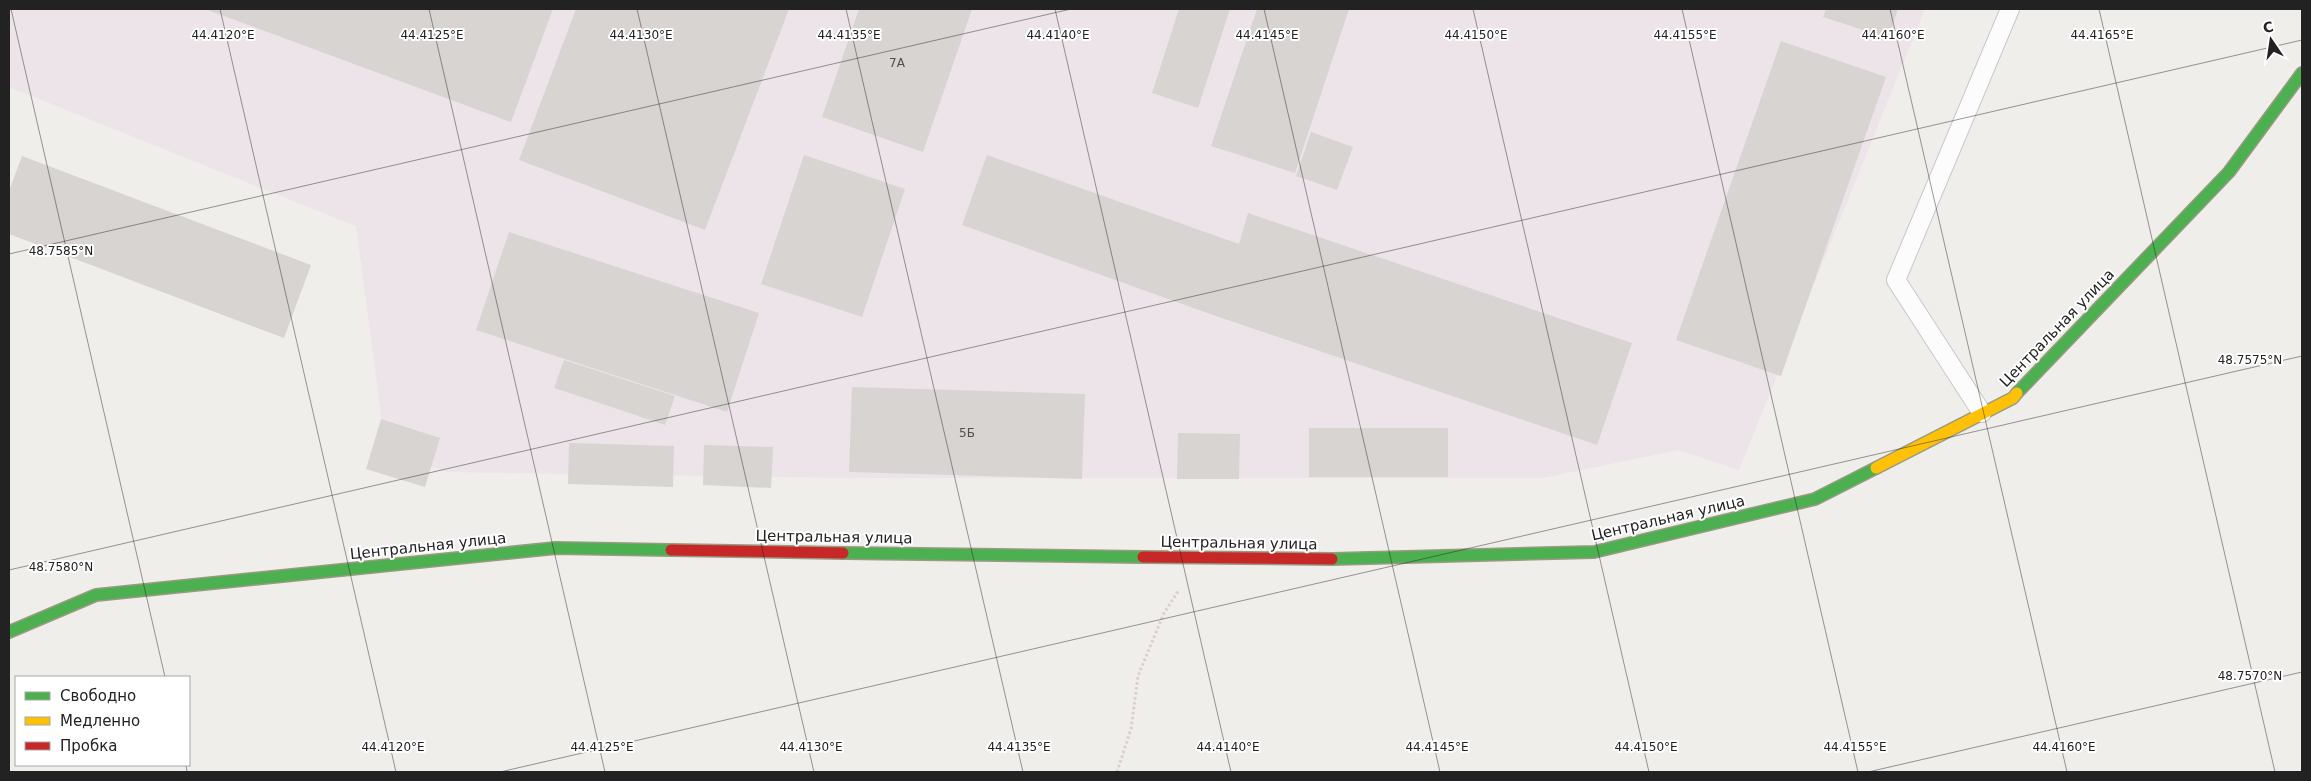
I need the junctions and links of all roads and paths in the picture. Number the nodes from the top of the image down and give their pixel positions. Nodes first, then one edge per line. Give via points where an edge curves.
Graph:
1 (2010, 9) edge
2 (2302, 73) edge
3 (1982, 413) junction
4 (1200, 558) junction
5 (9, 632) edge
6 (1117, 772) edge

1 - 3 lane via 1896,280
2 - 3 street, Центральная улица via 2229,172 2013,398
3 - 4 street, Центральная улица via 1815,499 1594,552 1312,560
4 - 5 street, Центральная улица via 556,548 96,595
4 - 6 path via 1164,613 1138,676 1131,729

